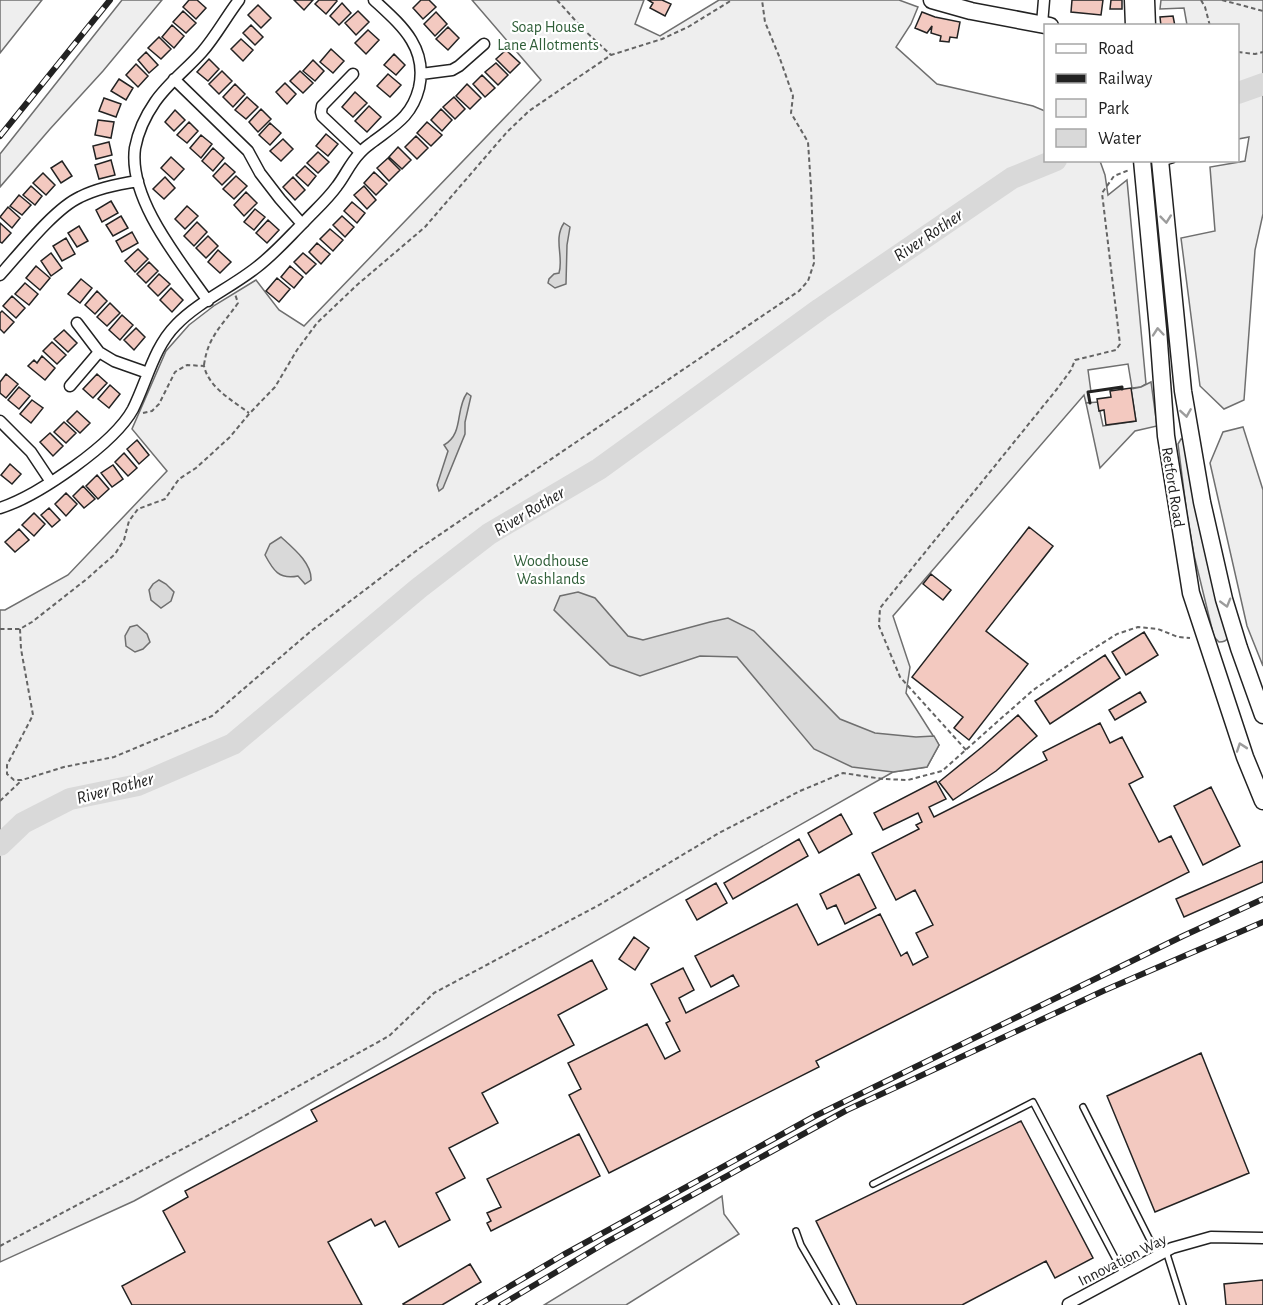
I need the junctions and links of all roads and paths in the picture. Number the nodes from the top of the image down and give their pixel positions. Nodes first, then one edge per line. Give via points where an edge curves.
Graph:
1 (239, 0) edge
2 (374, 0) edge
3 (557, 0) edge
4 (732, 0) edge
5 (762, 0) edge
6 (1044, 0) edge
7 (1133, 0) edge
8 (1146, 0) edge
9 (1201, 0) edge
10 (1222, 0) edge
11 (935, 1) edge
12 (1263, 11) edge
13 (1046, 24) edge
14 (1134, 24) edge
15 (1147, 24) edge
16 (1209, 24) edge
17 (1044, 25) edge
18 (484, 44) dead end
19 (1239, 52) edge
20 (1263, 52) edge
21 (611, 55) junction
22 (353, 74) dead end
23 (421, 74) junction
24 (174, 80) junction
25 (360, 152) junction
26 (1164, 162) edge
27 (1142, 164) edge
28 (138, 181) junction
29 (302, 224) junction
30 (0, 275) edge
31 (232, 286) junction
32 (208, 301) junction
33 (77, 323) dead end
34 (99, 352) junction
35 (204, 366) junction
36 (148, 373) junction
37 (70, 386) dead end
38 (131, 411) junction
39 (249, 414) junction
40 (0, 421) edge
41 (51, 482) junction
42 (0, 508) edge
43 (0, 629) edge
44 (20, 629) junction
45 (1205, 638) junction
46 (1263, 716) edge
47 (966, 750) junction
48 (22, 780) junction
49 (0, 801) edge
50 (1263, 801) edge
51 (1083, 1107) dead end
52 (873, 1184) dead end
53 (796, 1231) dead end
54 (1263, 1238) edge
55 (0, 1246) edge
56 (1162, 1253) junction
57 (1123, 1273) junction
58 (1066, 1304) edge
59 (836, 1305) edge
60 (1183, 1305) edge

1 - 24 street via 201,52
2 - 23 street via 414,42
3 - 21 path
4 - 21 path via 662,39
5 - 48 path via 765,22 793,96 791,113 808,142 814,263 808,281 799,291 420,548 311,631 212,716 114,757
6 - 13 street
7 - 14 main road
8 - 15 main road
9 - 16 path
10 - 12 path
11 - 17 main road
18 - 23 street via 452,70
19 - 20 path
21 - 39 path via 529,111 507,132 425,226 317,323 275,387
22 - 25 street via 322,106 321,112
23 - 25 street via 408,114
24 - 28 street via 155,101 139,133 135,148
24 - 29 street via 248,152
25 - 29 street via 327,199
26 -> 46 main road, Retford Road via 1183,391 1202,502 1224,599
45 -> 27 main road, Retford Road via 1191,593 1166,436
27 - 47 path via 1114,176 1102,193 1120,344 1116,350 1075,360 1057,389 880,608 879,626 900,677
28 - 30 street via 99,189 66,205
28 - 32 street via 162,237
29 - 31 street
31 - 32 street
31 - 35 path via 238,303 213,336
32 - 36 street via 176,325
33 - 34 street
34 - 36 street
34 - 37 street
35 - 38 path via 187,364 175,372 152,411
35 - 39 path via 210,381
36 - 38 street
38 - 41 street via 108,438
39 - 44 path via 230,437 179,479 165,499 138,509 115,554 53,607
40 - 41 street via 31,452
41 - 42 street
43 - 44 path
44 - 48 path via 33,715 7,765 7,774
45 - 47 path via 1178,637 1138,627 1117,634 1032,691
50 -> 45 main road, Retford Road
47 - 55 path via 942,771 928,776 908,780 843,773 800,791 434,993 388,1036
48 - 49 path
51 - 56 lane
52 - 57 lane via 1033,1102
53 - 59 lane
54 - 56 street, Innovation Way via 1210,1237
56 - 57 street, Innovation Way
56 - 60 lane
57 - 58 street, Innovation Way

